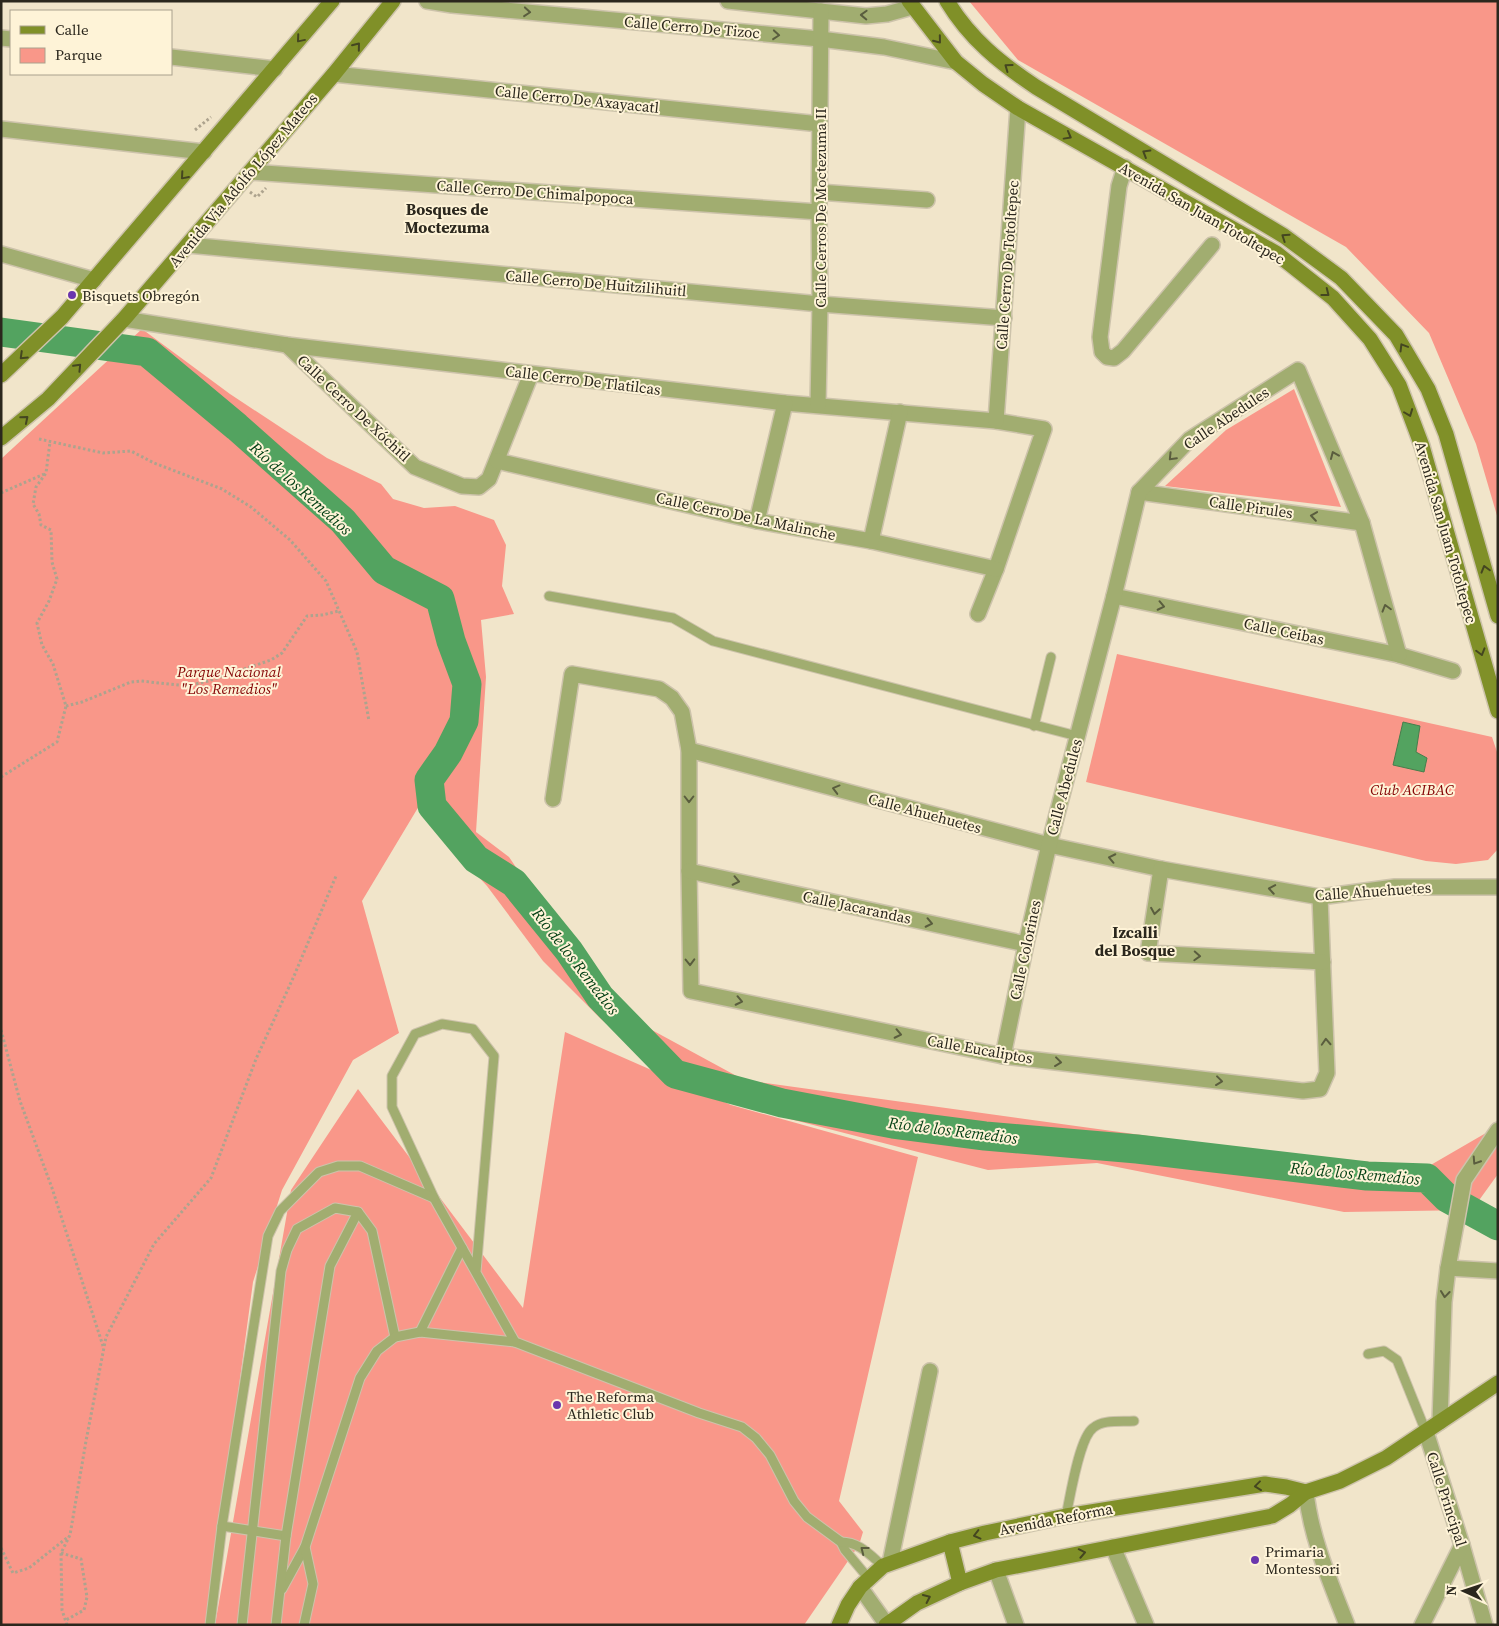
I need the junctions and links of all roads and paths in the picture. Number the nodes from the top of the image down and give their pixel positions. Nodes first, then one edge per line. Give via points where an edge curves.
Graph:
1 (332, 1) edge
2 (393, 1) edge
3 (427, 1) edge
4 (728, 1) edge
5 (947, 1) edge
6 (910, 4) edge
7 (821, 11) junction
8 (820, 39) junction
9 (172, 57) edge
10 (956, 62) junction
11 (275, 68) junction
12 (334, 74) junction
13 (1018, 108) junction
14 (212, 117) dead end
15 (820, 124) junction
16 (1, 129) edge
17 (195, 130) dead end
18 (204, 152) junction
19 (1125, 168) junction
20 (250, 172) junction
21 (270, 184) dead end
22 (820, 192) junction
23 (257, 197) dead end
24 (927, 200) dead end
25 (819, 212) junction
26 (188, 245) junction
27 (1212, 245) dead end
28 (1, 254) edge
29 (94, 280) junction
30 (820, 304) junction
31 (1004, 318) junction
32 (124, 319) junction
33 (287, 345) junction
34 (5, 373) edge
35 (530, 374) junction
36 (785, 403) junction
37 (818, 405) junction
38 (900, 412) junction
39 (996, 421) junction
40 (1, 438) edge
41 (40, 439) dead end
42 (50, 442) junction
43 (497, 461) junction
44 (46, 473) junction
45 (1139, 492) junction
46 (1, 493) edge
47 (757, 521) junction
48 (1362, 523) junction
49 (871, 541) junction
50 (996, 569) junction
51 (549, 596) dead end
52 (1114, 596) junction
53 (339, 611) junction
54 (978, 614) dead end
55 (1498, 616) edge
56 (1399, 655) junction
57 (1051, 657) dead end
58 (1453, 670) dead end
59 (66, 706) junction
60 (1498, 710) edge
61 (369, 721) dead end
62 (1034, 726) junction
63 (1077, 736) junction
64 (689, 750) junction
65 (1, 777) edge
66 (552, 799) dead end
67 (1049, 845) junction
68 (1161, 869) junction
69 (689, 871) junction
70 (336, 876) dead end
71 (1498, 886) edge
72 (1320, 897) junction
73 (1026, 944) junction
74 (1323, 962) junction
75 (1, 1030) edge
76 (1003, 1056) junction
77 (1493, 1136) edge
78 (434, 1198) junction
79 (358, 1212) junction
80 (462, 1248) junction
81 (1448, 1268) junction
82 (1498, 1271) edge
83 (476, 1272) junction
84 (420, 1332) junction
85 (395, 1337) junction
86 (515, 1342) junction
87 (104, 1348) junction
88 (1368, 1354) dead end
89 (930, 1371) dead end
90 (1498, 1383) edge
91 (1134, 1421) dead end
92 (1440, 1422) junction
93 (1426, 1432) junction
94 (1306, 1492) junction
95 (1066, 1516) junction
96 (222, 1526) junction
97 (253, 1530) junction
98 (70, 1535) junction
99 (286, 1536) junction
100 (841, 1542) junction
101 (950, 1542) junction
102 (1462, 1545) junction
103 (1112, 1547) junction
104 (1, 1548) edge
105 (305, 1548) junction
106 (62, 1553) junction
107 (887, 1564) junction
108 (996, 1570) junction
109 (864, 1583) junction
110 (960, 1583) junction
111 (279, 1594) junction
112 (66, 1620) junction
113 (67, 1625) edge
114 (210, 1625) edge
115 (242, 1625) edge
116 (276, 1625) edge
117 (304, 1625) edge
118 (839, 1625) edge
119 (887, 1625) edge
120 (1016, 1625) edge
121 (1146, 1625) edge
122 (1347, 1625) edge
123 (1422, 1625) edge
124 (1485, 1625) edge

1 -> 11 main road
12 -> 2 main road, Avenida Via Adolfo López Mateos
3 -> 8 street, Calle Cerro De Tizoc
4 - 7 street, Calle Cerro De Tizoc
55 -> 5 main road, Avenida San Juan Totoltepec via 1446,434 1428,389 1396,335 1341,278 1284,236 1005,66 980,43
6 -> 7 street, Calle Cerro De Tizoc via 887,14 866,16
6 -> 10 main road, Avenida San Juan Totoltepec
7 - 8 street, Calle Cerros De Moctezuma II
8 - 10 street, Calle Cerro De Tizoc via 884,46
8 - 15 street, Calle Cerros De Moctezuma II
9 - 11 street
10 - 13 main road, Avenida San Juan Totoltepec
11 - 18 main road
12 - 15 street, Calle Cerro De Axayacatl
12 - 20 main road, Avenida Via Adolfo López Mateos
13 -> 19 main road, Avenida San Juan Totoltepec
13 - 31 street, Calle Cerro De Totoltepec
14 - 17 path
15 - 22 street, Calle Cerros De Moctezuma II
16 - 18 street
18 -> 29 main road
19 - 27 street via 1119,186 1100,337 1102,352 1107,357 1114,358 1122,351
19 -> 60 main road, Avenida San Juan Totoltepec via 1276,253 1333,298 1370,339 1399,386 1422,446
20 - 25 street, Calle Cerro De Chimalpopoca
20 - 26 main road, Avenida Via Adolfo López Mateos
21 - 23 path
22 - 24 street
22 - 25 street, Calle Cerros De Moctezuma II
25 - 30 street, Calle Cerros De Moctezuma II
26 - 30 street, Calle Cerro De Huitzilihuitl
26 - 32 main road, Avenida Via Adolfo López Mateos
28 - 29 street
29 -> 34 main road
30 - 31 street, Calle Cerro De Huitzilihuitl
30 - 37 street, Calle Cerros De Moctezuma II
31 - 39 street, Calle Cerro De Totoltepec
32 - 33 street, Calle Cerro De Tlatilcas
40 -> 32 main road, Avenida Via Adolfo López Mateos via 48,399
33 - 35 street, Calle Cerro De Tlatilcas
33 - 43 street, Calle Cerro De Xóchitl via 415,467 462,486 478,487 489,479
35 - 36 street, Calle Cerro De Tlatilcas
35 - 43 street
36 - 37 street, Calle Cerro De Tlatilcas
36 - 47 street
37 - 38 street, Calle Cerro De Tlatilcas
38 - 39 street, Calle Cerro De Tlatilcas
38 - 49 street
39 - 50 street, Calle Cerro De Tlatilcas via 1044,429
41 - 42 path
42 - 44 path
42 - 53 path via 103,453 131,451 222,489 251,507 290,540 326,581
43 - 47 street, Calle Cerro De La Malinche
44 - 46 path
44 - 59 path via 36,487 33,504 41,525 51,530 56,579 37,623 42,645 53,664
48 -> 45 street, Calle Pirules
48 -> 45 street, Calle Abedules via 1298,370 1190,439
45 - 52 street, Calle Abedules
47 - 49 street, Calle Cerro De La Malinche
56 -> 48 street, Calle Abedules
49 - 50 street, Calle Cerro De La Malinche
50 - 54 street
51 - 62 lane via 673,618 714,641
52 -> 56 street, Calle Ceibas
52 - 63 street, Calle Abedules
53 - 59 path via 307,616 282,653 272,660 187,686 131,682
53 - 61 path via 357,652
56 - 58 street, Calle Ceibas
57 - 62 lane
59 - 65 path via 57,742
62 - 63 lane
63 - 67 street, Calle Abedules
64 - 66 street, Calle Eucaliptos via 682,712 672,698 658,690 572,674
67 -> 64 street, Calle Ahuehuetes
64 -> 69 street, Calle Eucaliptos
68 -> 67 street, Calle Ahuehuetes
67 - 73 street, Calle Colorines
72 -> 68 street, Calle Ahuehuetes
68 -> 74 street via 1148,953
69 -> 73 street, Calle Jacarandas
69 -> 76 street, Calle Eucaliptos via 691,992
70 - 87 path via 256,1059 210,1178 154,1244 106,1337
71 - 72 street, Calle Ahuehuetes via 1395,886
72 - 74 street, Calle Eucaliptos
73 - 76 street, Calle Colorines
76 -> 74 street, Calle Eucaliptos via 1304,1091 1320,1089 1328,1074
75 - 87 path via 20,1101
77 -> 81 street via 1463,1185
78 - 80 lane
78 - 83 lane via 392,1107 392,1076 415,1034 442,1024 473,1029 494,1056
78 - 96 lane via 360,1166 338,1166 319,1172 280,1211 268,1236
79 - 85 lane via 372,1231
79 - 97 lane via 335,1208 297,1229 287,1250 280,1272
79 - 99 lane via 330,1266
80 - 83 lane
80 - 84 lane
81 - 82 street
81 -> 92 street
83 - 86 lane
84 - 85 lane
84 - 86 lane
85 - 105 lane via 377,1351 360,1378
86 - 100 lane via 742,1427 770,1455 794,1501 807,1517
87 - 98 path
88 - 93 lane via 1384,1351 1397,1360
89 - 107 street
90 - 92 main road
91 - 95 lane via 1102,1423 1092,1428 1084,1440
92 - 93 main road
93 - 94 main road via 1386,1458 1340,1481
93 - 102 street, Calle Principal
94 -> 95 main road, Avenida Reforma via 1264,1484
94 - 103 main road via 1272,1516
94 - 122 street via 1314,1538
95 -> 101 main road, Avenida Reforma
96 - 97 lane
96 - 114 lane
97 - 99 lane
97 - 115 lane
98 - 104 path via 29,1568 13,1573
98 - 106 path
99 - 111 lane
107 -> 100 lane via 858,1545
100 - 109 lane
101 - 107 main road, Avenida Reforma
101 - 110 main road
102 - 123 street
102 - 124 street, Calle Principal
108 -> 103 main road
103 - 121 street
105 - 111 lane
105 - 117 lane via 313,1584
106 - 112 path via 62,1610
106 - 112 path via 81,1559 88,1597 84,1610
107 - 109 main road, Avenida Reforma
108 - 110 main road
108 - 120 street
109 - 118 main road, Avenida Reforma
109 - 119 street
119 -> 110 main road via 917,1603
111 - 116 lane
112 - 113 path

